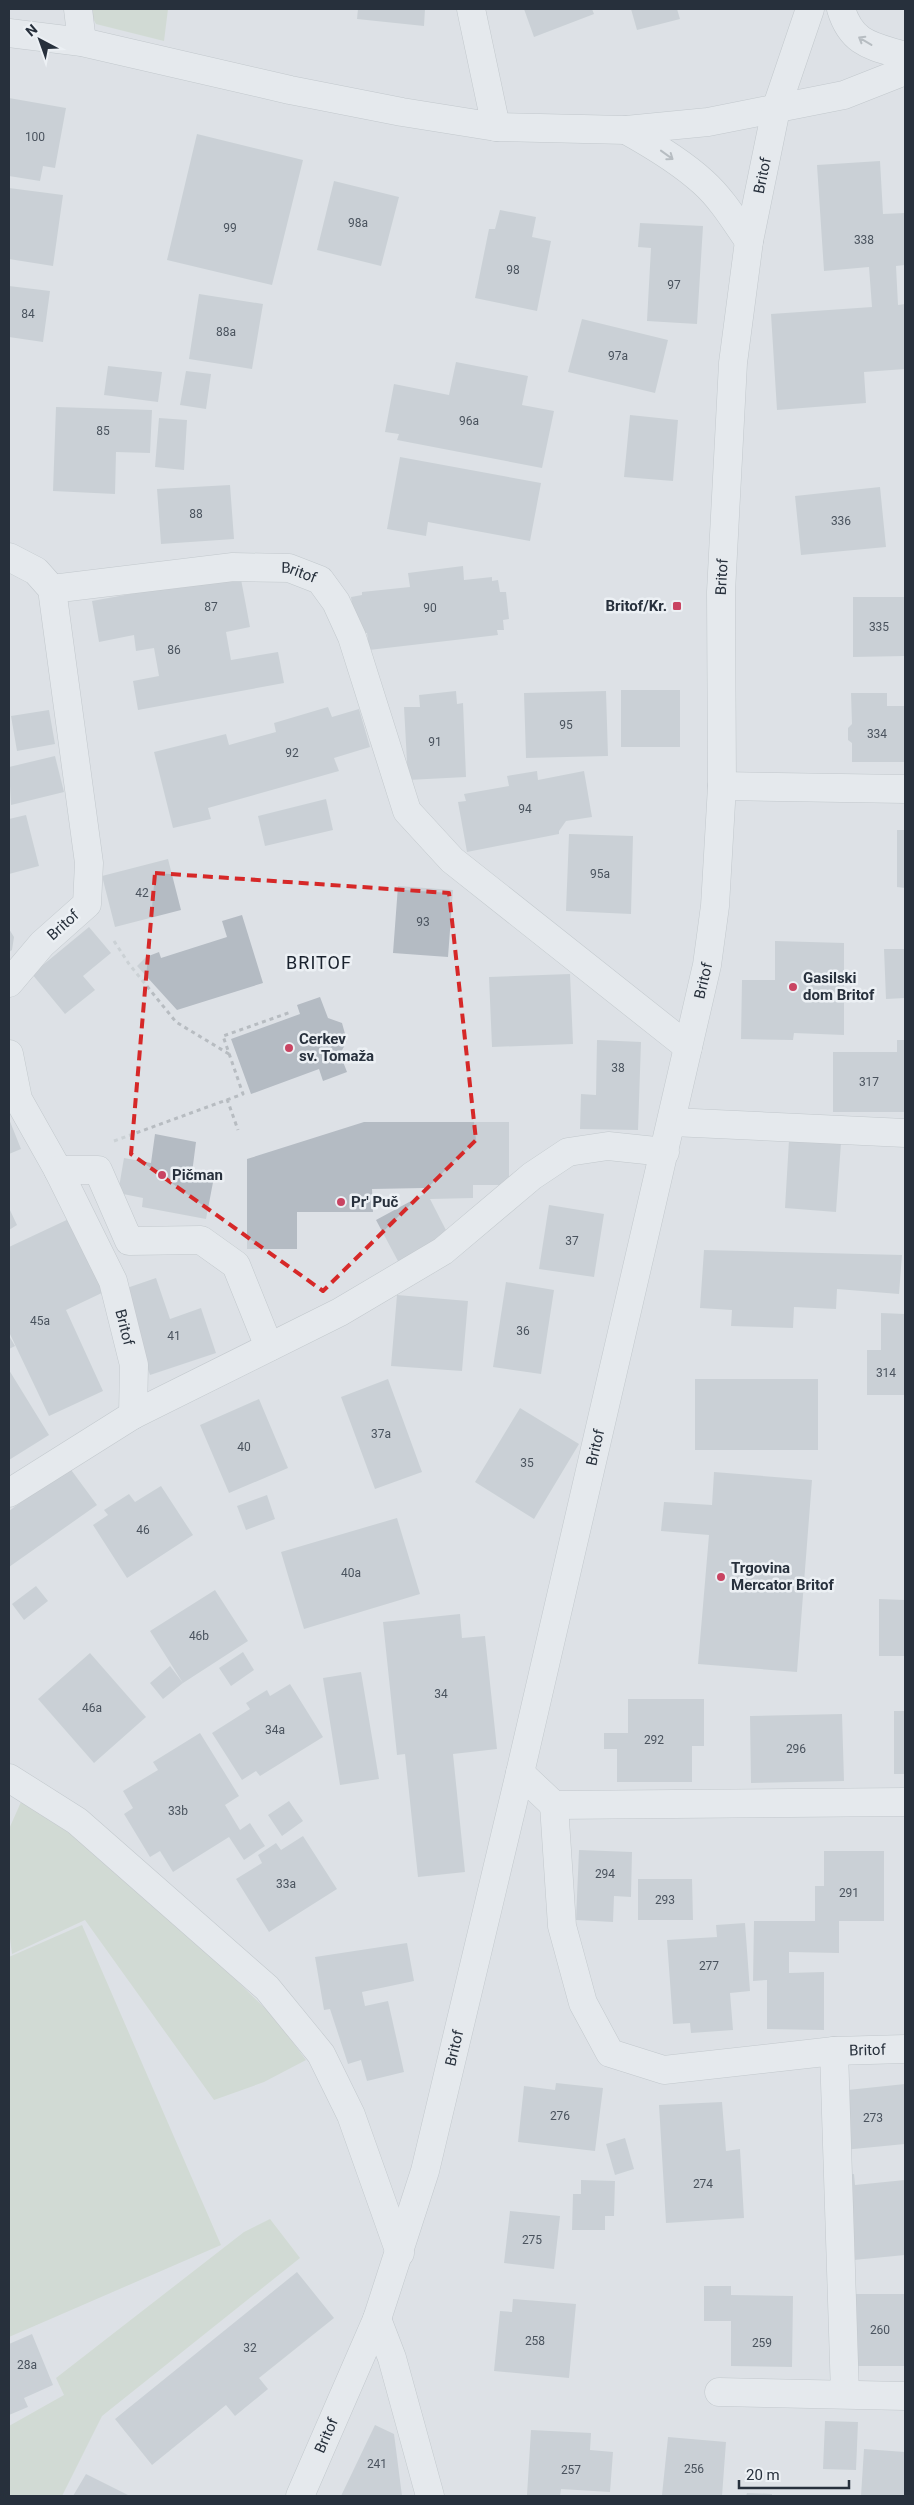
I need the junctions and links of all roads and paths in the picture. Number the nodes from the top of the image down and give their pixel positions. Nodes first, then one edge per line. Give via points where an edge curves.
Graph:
1 (78, 9) edge
2 (472, 9) edge
3 (841, 9) edge
4 (806, 10) edge
5 (9, 33) edge
6 (82, 42) junction
7 (905, 56) edge
8 (905, 71) edge
9 (776, 109) junction
10 (496, 127) junction
11 (626, 130) junction
12 (749, 241) junction
13 (9, 558) edge
14 (52, 589) junction
15 (722, 786) junction
16 (905, 790) edge
17 (114, 941) dead end
18 (9, 982) edge
19 (291, 1012) dead end
20 (688, 1047) junction
21 (9, 1054) edge
22 (230, 1054) junction
23 (227, 1099) junction
24 (672, 1122) junction
25 (238, 1130) dead end
26 (905, 1132) edge
27 (112, 1142) dead end
28 (665, 1152) junction
29 (58, 1170) junction
30 (269, 1347) junction
31 (133, 1415) junction
32 (9, 1493) edge
33 (520, 1773) junction
34 (9, 1778) edge
35 (905, 1802) edge
36 (554, 1805) junction
37 (905, 2049) edge
38 (834, 2051) junction
39 (400, 2253) junction
40 (377, 2319) junction
41 (719, 2392) dead end
42 (845, 2394) junction
43 (905, 2396) edge
44 (300, 2496) edge
45 (430, 2496) edge

1 - 6 street
2 - 10 street
7 -> 3 street via 865,44 846,27
4 - 9 street, Britof
5 - 6 street
6 - 10 street via 290,90
8 - 9 street via 844,95
9 - 11 street via 708,122
9 - 12 street, Britof
10 - 11 street
11 -> 12 street via 663,151 704,182
12 - 15 street, Britof via 733,363 726,468 721,592
13 - 14 street via 36,571
14 - 18 street, Britof via 89,864 87,904 42,944
14 - 20 street, Britof via 232,568 289,568 320,580 336,602 352,637 407,811 452,860
15 - 16 street
15 - 20 street, Britof via 715,906 707,965
17 - 22 path via 128,964 176,1022
19 - 22 path via 223,1036
20 - 24 street, Britof
21 - 29 street, Britof via 18,1099
22 - 23 path via 243,1094
23 - 25 path
23 - 27 path
24 - 26 street
24 - 28 street, Britof
28 - 30 street via 608,1146 568,1152 532,1176 443,1251 340,1312
28 - 33 street, Britof
29 - 30 street via 98,1170 129,1241 201,1240 236,1265
29 - 31 street, Britof via 113,1282 134,1365
30 - 31 street
31 - 32 street
33 - 36 street
33 - 39 street, Britof via 425,2171
34 - 39 street via 77,1821 159,1890 273,1995 321,2054 351,2115
35 - 36 street
36 - 38 street, Britof via 562,1926 583,2003 610,2053 664,2070
37 - 38 street, Britof
38 - 42 street
39 - 40 street, Britof
40 - 44 street, Britof
40 - 45 street via 392,2358
41 - 42 street
42 - 43 street

